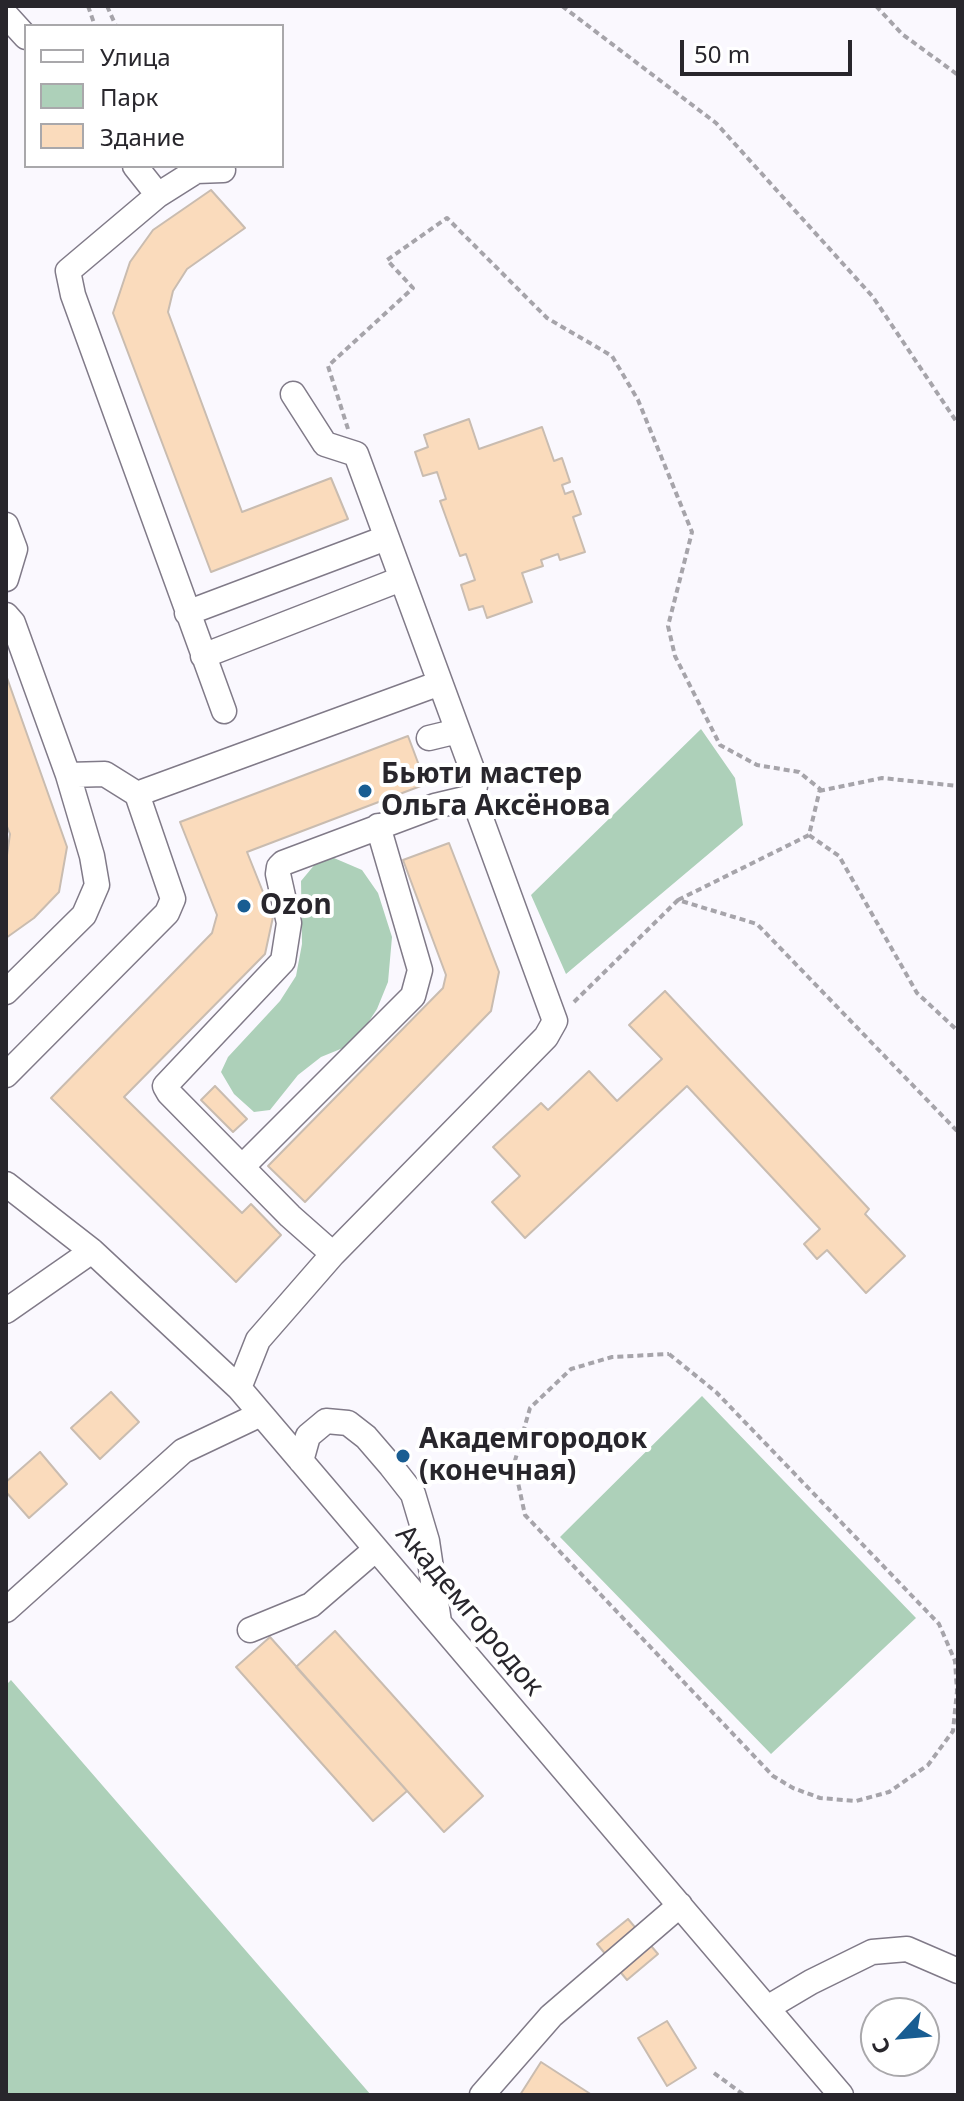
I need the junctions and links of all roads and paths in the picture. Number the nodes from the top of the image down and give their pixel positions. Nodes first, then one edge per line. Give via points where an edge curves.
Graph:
1 (562, 6) edge
2 (876, 6) edge
3 (6, 15) edge
4 (24, 35) edge
5 (958, 75) edge
6 (137, 168) edge
7 (223, 170) dead end
8 (158, 195) junction
9 (293, 394) dead end
10 (958, 424) edge
11 (356, 454) junction
12 (6, 525) edge
13 (386, 538) junction
14 (6, 579) edge
15 (401, 579) junction
16 (187, 613) junction
17 (6, 615) edge
18 (203, 656) junction
19 (440, 683) junction
20 (224, 711) dead end
21 (458, 731) junction
22 (429, 738) dead end
23 (68, 775) junction
24 (958, 786) edge
25 (820, 789) junction
26 (137, 794) junction
27 (473, 797) junction
28 (378, 826) junction
29 (809, 835) junction
30 (678, 900) junction
31 (6, 992) edge
32 (555, 1021) junction
33 (958, 1031) edge
34 (6, 1075) edge
35 (958, 1132) edge
36 (242, 1167) junction
37 (6, 1184) edge
38 (92, 1251) junction
39 (333, 1254) junction
40 (6, 1311) edge
41 (239, 1388) junction
42 (261, 1414) junction
43 (301, 1461) junction
44 (376, 1549) junction
45 (6, 1610) edge
46 (439, 1622) junction
47 (250, 1630) dead end
48 (773, 1776) joint
49 (680, 1905) junction
50 (958, 1971) edge
51 (767, 2008) junction
52 (714, 2073) dead end
53 (482, 2095) edge
54 (744, 2095) edge
55 (841, 2095) edge

1 - 10 path via 716,123 873,297
2 - 5 path via 902,34
3 - 4 street
6 - 8 street
7 - 8 street via 196,171
8 - 16 street via 68,271
9 - 11 street via 325,444
11 - 13 street
11 - 25 path via 328,366 413,288 387,260 447,218 547,318 612,356 638,400 692,532 668,626 675,656 720,745 757,765 799,772
12 - 14 street via 15,549
13 - 15 street
13 - 16 street
15 - 18 street
15 - 19 street
16 - 18 street
17 - 23 street
18 - 20 street
19 - 21 street
19 - 26 street
21 - 22 street
21 - 27 street via 476,780
23 - 26 street via 105,774
23 - 31 street via 97,885 84,915
24 - 25 path via 882,778
25 - 29 path
26 - 34 street via 173,899 167,913
27 - 28 street
27 - 32 street
28 - 36 street via 420,970 413,996
28 - 36 street via 279,867 289,923 283,961 165,1086
29 - 30 path
29 - 33 path via 839,856 917,993
30 - 32 path
30 - 35 path via 757,924
32 - 39 street via 546,1037
36 - 39 street
37 - 38 street, Академгородок
38 - 40 street
38 - 41 street, Академгородок
39 - 41 street via 258,1340
41 - 42 street, Академгородок
42 - 43 street, Академгородок
42 - 45 street via 183,1451
43 - 44 street, Академгородок
43 - 46 street via 308,1436 326,1421 348,1423 383,1456 413,1494 427,1541
44 - 46 street, Академгородок
44 - 47 street via 311,1605
46 - 49 street, Академгородок
48 - 48 path via 525,1515 514,1464 530,1408 571,1369 612,1357 669,1354 716,1392 939,1624 955,1661 957,1691 953,1731 928,1765 889,1792 856,1801 820,1798
49 - 51 street, Академгородок
49 - 53 street via 551,2016
50 - 51 street via 907,1949 872,1952
51 - 55 street, Академгородок
52 - 54 path

